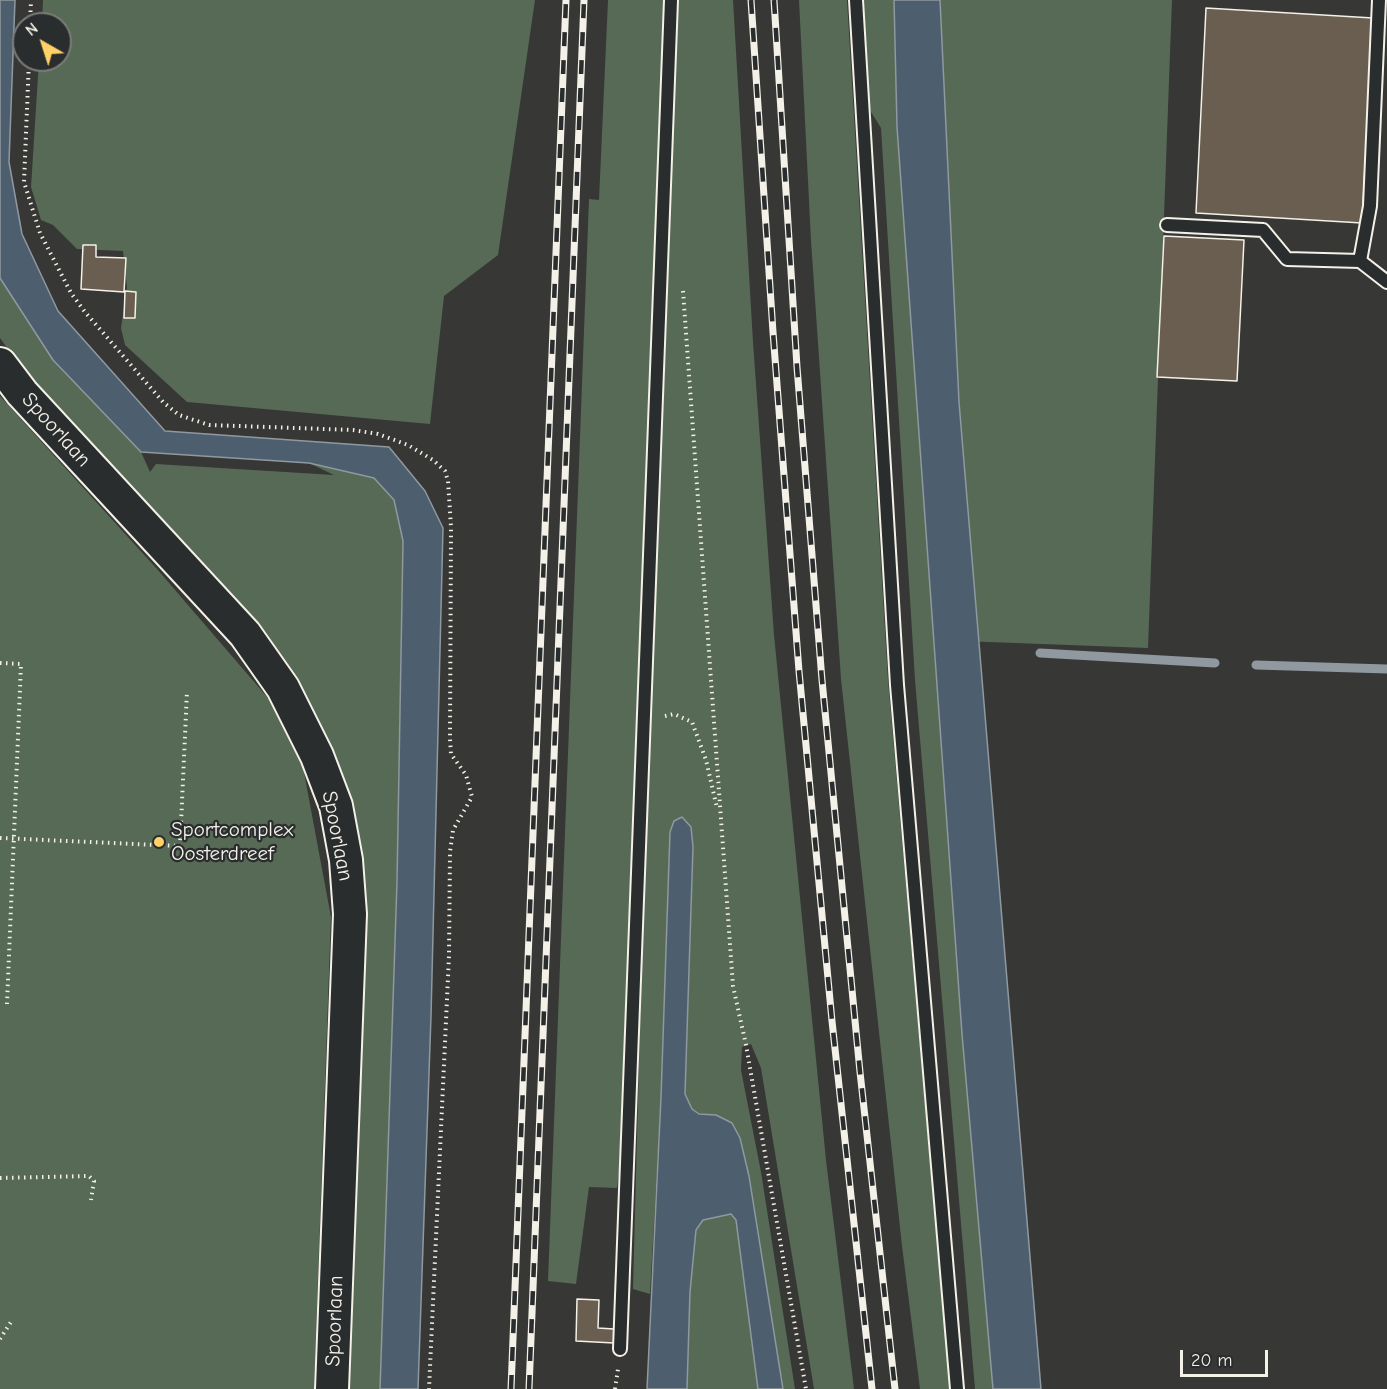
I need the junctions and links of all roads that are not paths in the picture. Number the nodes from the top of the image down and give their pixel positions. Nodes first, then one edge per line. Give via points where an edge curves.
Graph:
1 (671, 0) edge
2 (856, 0) edge
3 (1379, 0) edge
4 (1167, 225) dead end
5 (1360, 261) junction
6 (1387, 282) edge
7 (0, 364) edge
8 (620, 1349) dead end
9 (332, 1389) edge
10 (957, 1389) edge

1 - 8 lane
2 - 10 lane via 897,685
3 - 5 lane via 1370,206
4 - 5 lane via 1263,230 1287,259
5 - 6 lane
7 - 9 main road, Spoorlaan via 22,393 244,634 283,688 317,756 336,806 350,914

